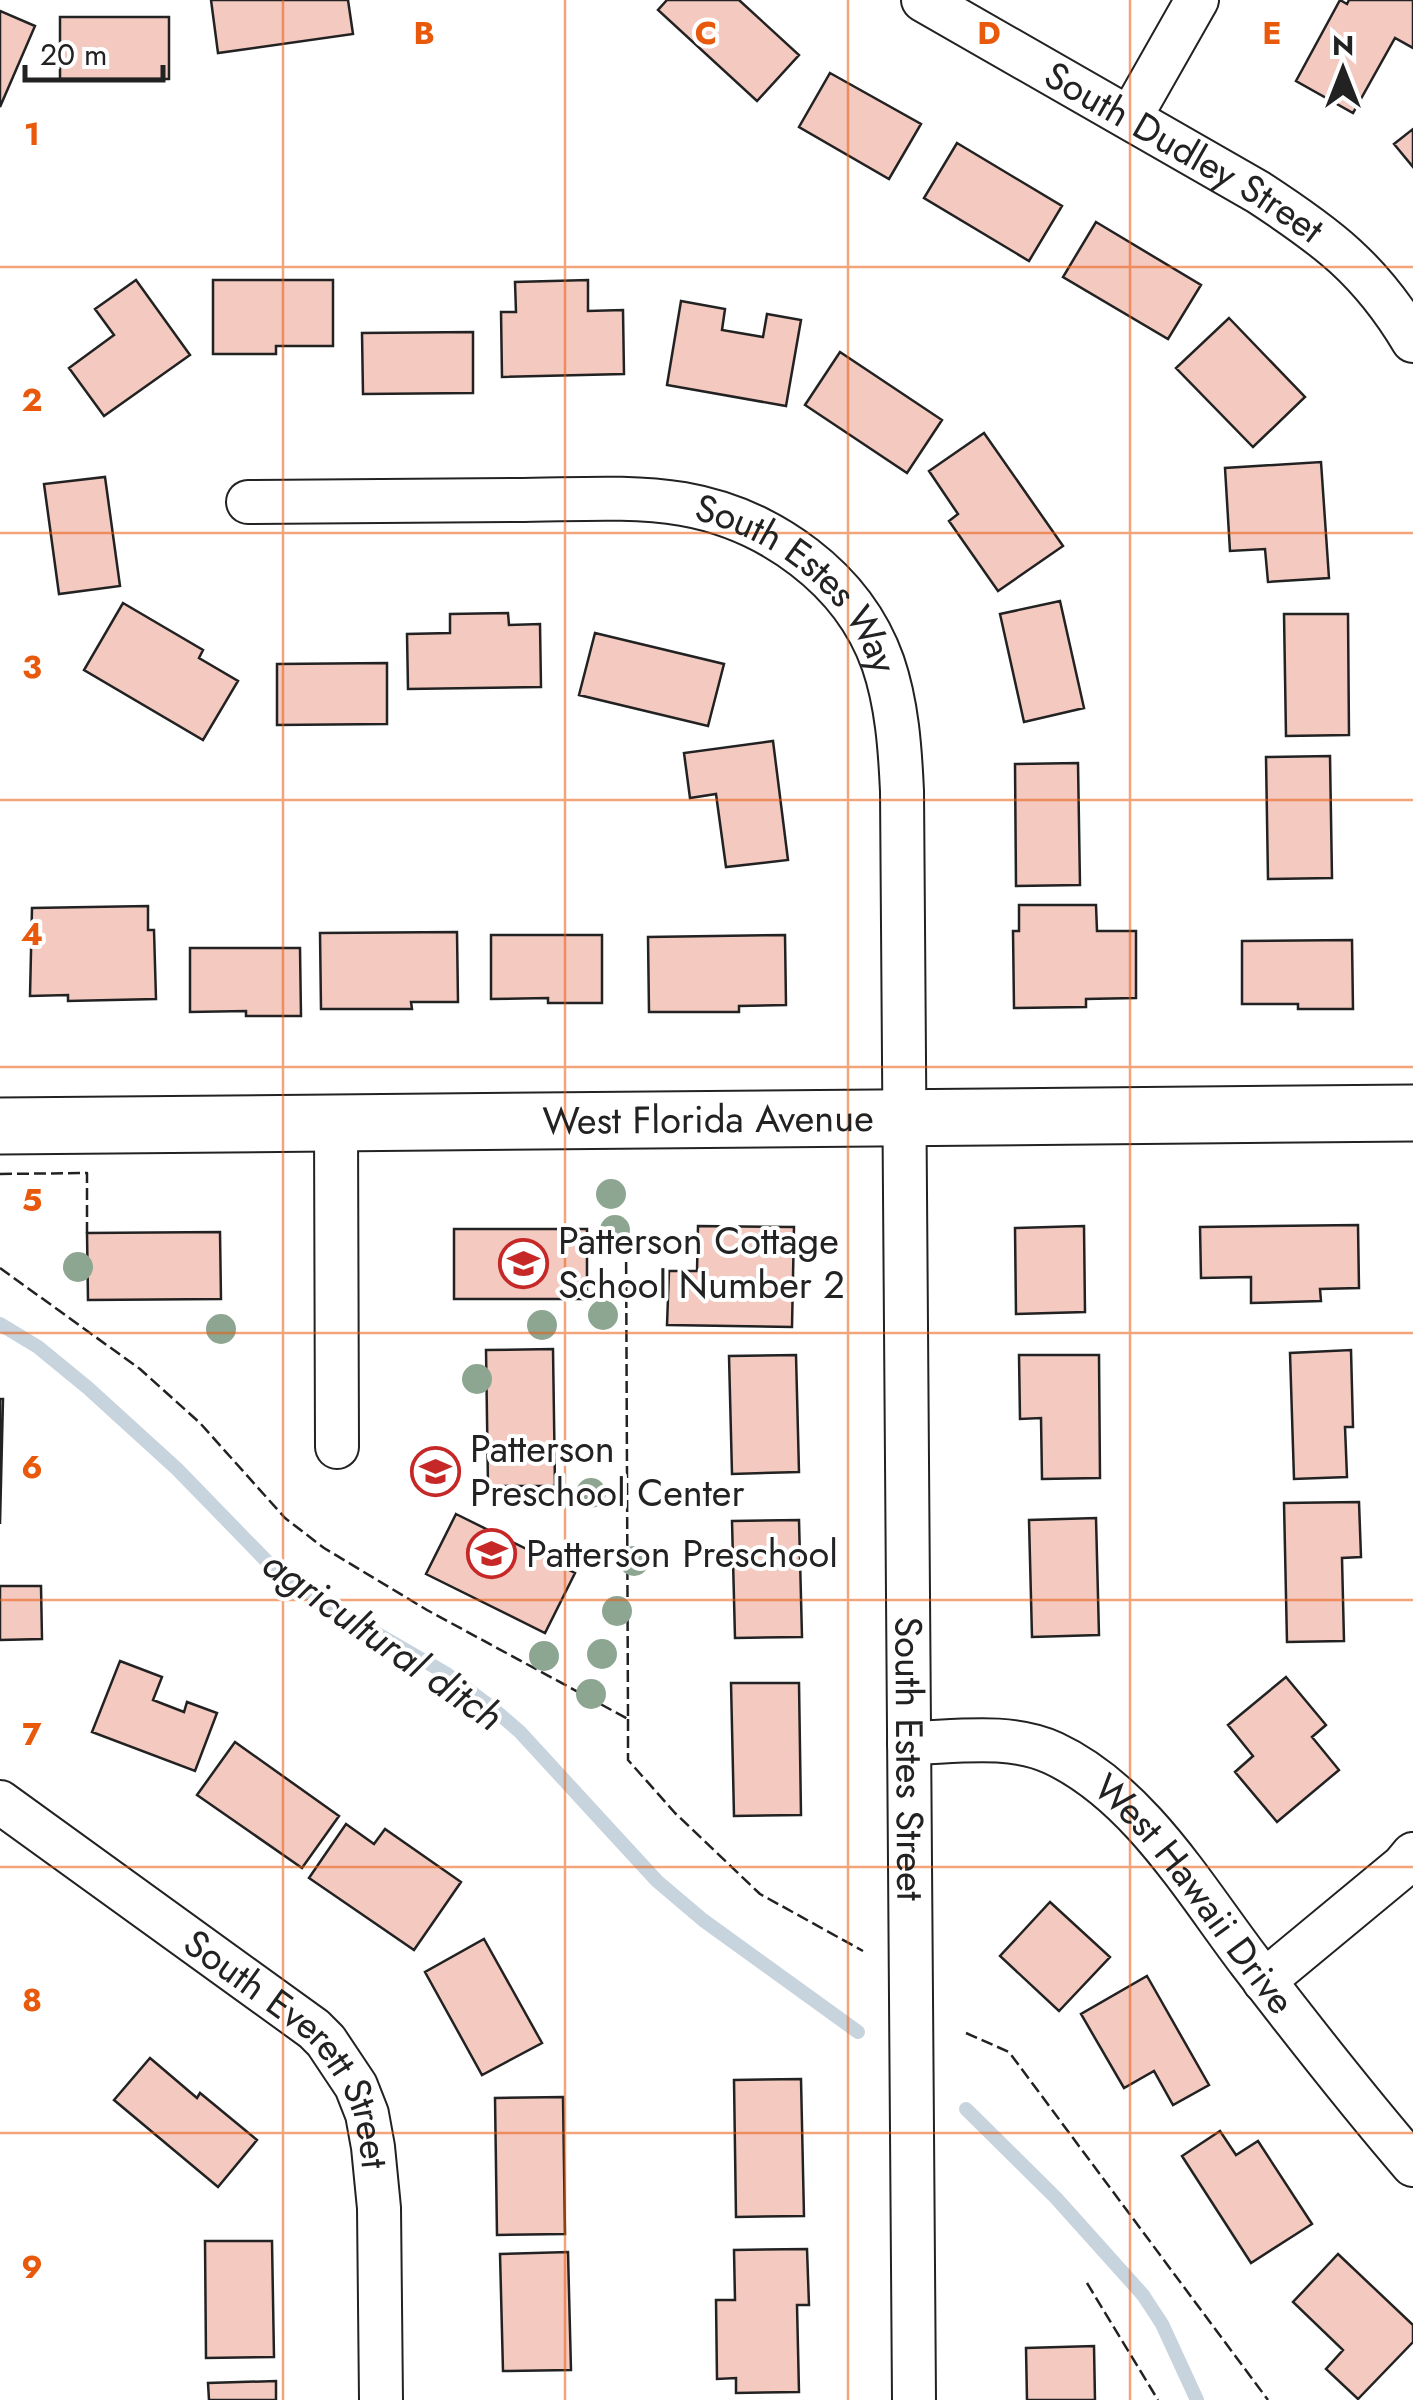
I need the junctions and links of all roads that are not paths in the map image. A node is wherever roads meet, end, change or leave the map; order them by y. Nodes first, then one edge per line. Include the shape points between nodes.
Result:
1 (923, 0) edge
2 (1197, 0) edge
3 (1130, 118) junction
4 (1413, 341) edge
5 (248, 502) dead end
6 (1413, 1114) edge
7 (906, 1119) junction
8 (336, 1123) junction
9 (0, 1126) edge
10 (338, 1447) dead end
11 (910, 1743) junction
12 (0, 1802) edge
13 (1413, 1854) edge
14 (1264, 1981) junction
15 (1413, 2165) edge
16 (381, 2400) edge
17 (914, 2400) edge

1 - 3 street, South Dudley Street
2 - 3 street
3 - 4 street, South Dudley Street via 1326,238 1365,272
5 - 7 street, South Estes Way via 679,504 764,530 826,575 878,652 898,730
6 - 7 street, West Florida Avenue
7 - 8 street, West Florida Avenue
7 - 11 street, South Estes Street
8 - 9 street, West Florida Avenue
8 - 10 street
11 - 14 street, West Hawaii Drive via 1029,1745 1086,1772 1162,1846
11 - 17 street, South Estes Street
12 - 16 street, South Everett Street via 314,2029 346,2068 367,2114 376,2171
13 - 14 street
14 - 15 street, West Hawaii Drive

